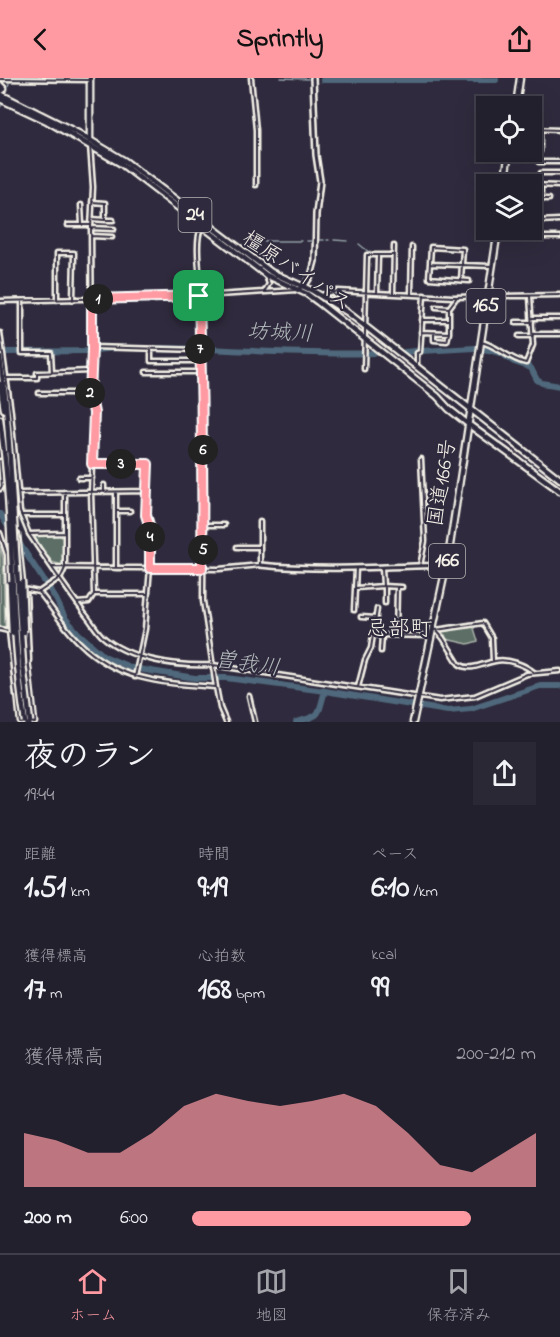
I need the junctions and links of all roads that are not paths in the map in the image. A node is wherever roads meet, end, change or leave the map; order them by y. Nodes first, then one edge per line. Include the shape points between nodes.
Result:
1 (251, 78) edge
2 (313, 78) edge
3 (520, 78) edge
4 (90, 79) edge
5 (0, 80) edge
6 (0, 85) edge
7 (0, 93) edge
8 (517, 96) edge
9 (0, 99) edge
10 (542, 129) edge
11 (560, 130) edge
12 (90, 142) junction
13 (542, 162) edge
14 (560, 162) edge
15 (541, 173) dead end
16 (560, 174) edge
17 (256, 185) dead end
18 (542, 185) edge
19 (560, 186) edge
20 (542, 199) edge
21 (549, 199) dead end
22 (92, 202) junction
23 (81, 205) dead end
24 (92, 219) junction
25 (105, 220) junction
26 (113, 220) dead end
27 (560, 220) edge
28 (542, 221) edge
29 (68, 225) dead end
30 (82, 225) junction
31 (91, 226) junction
32 (202, 226) junction
33 (114, 229) dead end
34 (91, 236) junction
35 (112, 237) dead end
36 (542, 237) edge
37 (560, 237) edge
38 (496, 240) edge
39 (394, 246) dead end
40 (412, 247) dead end
41 (394, 255) junction
42 (378, 256) junction
43 (430, 264) junction
44 (462, 266) junction
45 (492, 267) junction
46 (266, 275) junction
47 (460, 280) junction
48 (469, 281) dead end
49 (303, 286) junction
50 (297, 290) junction
51 (261, 293) junction
52 (367, 293) junction
53 (377, 293) junction
54 (393, 294) junction
55 (411, 294) junction
56 (424, 295) junction
57 (560, 295) edge
58 (200, 296) junction
59 (320, 296) junction
60 (488, 296) junction
61 (530, 296) junction
62 (457, 297) junction
63 (92, 299) junction
64 (57, 300) junction
65 (73, 300) junction
66 (0, 301) edge
67 (22, 301) junction
68 (436, 307) dead end
69 (449, 308) junction
70 (560, 318) edge
71 (422, 320) junction
72 (449, 320) junction
73 (532, 320) junction
74 (516, 322) dead end
75 (364, 326) junction
76 (421, 332) junction
77 (0, 333) edge
78 (434, 333) junction
79 (449, 333) junction
80 (560, 334) edge
81 (533, 335) junction
82 (519, 336) dead end
83 (366, 340) junction
84 (480, 342) junction
85 (92, 348) junction
86 (200, 348) junction
87 (151, 349) junction
88 (0, 358) edge
89 (200, 361) junction
90 (417, 367) junction
91 (364, 369) dead end
92 (91, 371) junction
93 (52, 372) junction
94 (146, 372) dead end
95 (200, 372) junction
96 (426, 374) junction
97 (6, 378) junction
98 (474, 382) junction
99 (420, 383) junction
100 (0, 384) edge
101 (39, 393) dead end
102 (90, 393) junction
103 (459, 400) junction
104 (470, 409) junction
105 (0, 419) edge
106 (468, 424) junction
107 (0, 432) edge
108 (421, 459) dead end
109 (5, 460) edge
110 (92, 464) junction
111 (17, 465) junction
112 (0, 466) edge
113 (79, 478) dead end
114 (92, 478) junction
115 (560, 479) edge
116 (104, 485) dead end
117 (0, 489) edge
118 (147, 490) junction
119 (560, 491) edge
120 (65, 492) junction
121 (91, 492) junction
122 (104, 492) junction
123 (116, 492) junction
124 (19, 493) junction
125 (116, 511) junction
126 (130, 511) dead end
127 (10, 515) junction
128 (21, 515) junction
129 (65, 515) junction
130 (260, 522) dead end
131 (15, 523) junction
132 (203, 525) junction
133 (224, 525) dead end
134 (0, 533) edge
135 (65, 533) junction
136 (29, 534) junction
137 (237, 547) dead end
138 (260, 547) junction
139 (260, 565) junction
140 (446, 565) junction
141 (420, 566) junction
142 (52, 567) junction
143 (65, 568) junction
144 (93, 568) junction
145 (116, 568) junction
146 (150, 568) junction
147 (202, 568) junction
148 (356, 568) junction
149 (382, 568) junction
150 (59, 579) junction
151 (7, 584) junction
152 (384, 587) junction
153 (402, 587) dead end
154 (356, 588) junction
155 (397, 588) junction
156 (26, 591) junction
157 (40, 592) junction
158 (94, 594) junction
159 (147, 594) junction
160 (77, 603) junction
161 (385, 603) dead end
162 (377, 609) dead end
163 (354, 610) dead end
164 (361, 617) dead end
165 (376, 618) junction
166 (0, 629) edge
167 (434, 630) junction
168 (11, 632) junction
169 (374, 635) junction
170 (396, 635) junction
171 (382, 636) junction
172 (431, 636) junction
173 (381, 651) dead end
174 (139, 658) junction
175 (493, 661) junction
176 (213, 665) junction
177 (559, 672) edge
178 (535, 673) junction
179 (135, 677) junction
180 (216, 687) junction
181 (358, 687) junction
182 (249, 696) dead end
183 (419, 696) junction
184 (30, 698) junction
185 (414, 720) edge
186 (21, 722) edge
187 (30, 722) edge
188 (226, 722) edge
189 (255, 722) edge

1 - 17 street
2 - 49 street via 320,188 315,266
3 - 8 main road
4 - 5 street
4 - 12 main road
6 - 7 main road via 4,89
7 - 12 main road, 橿原バイパス / 24
9 - 12 main road, 橿原バイパス / 24
10 - 11 street
12 - 22 street
12 - 32 main road, 橿原バイパス / 24
12 - 49 main road, 橿原バイパス / 24 via 141,172 271,272
13 - 14 street
15 - 16 street
18 - 19 street
20 - 21 street
22 - 24 street
22 - 25 street via 105,203
23 - 30 street
24 - 25 street
24 - 31 street
25 - 26 street
27 - 28 street
29 - 30 street
30 - 31 street
31 - 33 street
31 - 34 street
32 - 46 main road, 橿原バイパス / 24
32 - 58 street
34 - 35 street
34 - 63 street
36 - 37 street
38 - 45 main road, 165
39 - 41 street
40 - 55 street
41 - 42 street
41 - 54 street
42 - 52 street via 368,255
42 - 53 street
43 - 44 street
43 - 44 street via 431,247 463,249
43 - 47 street via 429,278
44 - 45 street
44 - 47 street
45 - 60 main road, 165
46 - 50 main road, 橿原バイパス / 24
46 - 51 street via 268,287
47 - 48 street
49 - 50 street
49 - 59 main road, 橿原バイパス / 24
50 - 51 street
50 - 83 main road, 橿原バイパス / 24
51 - 58 street
52 - 53 street
52 - 59 street via 332,292
52 - 75 street
53 - 54 street
54 - 55 street
55 - 56 street
56 - 62 street
56 - 71 street
57 - 61 street
58 - 63 street
58 - 86 street
59 - 75 main road, 橿原バイパス / 24
60 - 61 street
60 - 62 street
60 - 84 main road, 165
61 - 73 street
62 - 69 street
63 - 65 street
63 - 85 street
64 - 65 street
64 - 65 street via 57,252 74,253
64 - 67 street
66 - 67 street
67 - 93 street via 22,352 51,353
68 - 69 street
69 - 72 street
70 - 73 street
71 - 72 street
71 - 76 street
72 - 79 street
73 - 74 street
73 - 81 street
75 - 83 street
75 - 90 main road, 橿原バイパス / 24
76 - 78 street
76 - 90 street
77 - 97 street
78 - 79 street
78 - 79 street via 434,340 447,341
80 - 81 street
81 - 82 street
81 - 84 street via 526,363
83 - 91 street
83 - 99 main road, 橿原バイパス / 24
84 - 98 main road, 165
85 - 87 street
85 - 92 street
86 - 87 street
86 - 89 street
87 - 89 street via 152,361
88 - 109 main road
89 - 95 street
90 - 96 main road, 橿原バイパス / 24
92 - 93 street
92 - 102 street
93 - 97 street via 37,373 37,378
94 - 95 street
95 - 132 street
96 - 99 main road
96 - 103 main road, 橿原バイパス / 24
97 - 111 street
98 - 103 main road via 468,398
98 - 104 main road, 165
99 - 106 main road, 橿原バイパス / 24
100 - 109 main road
101 - 102 street
102 - 110 street via 94,413
103 - 104 main road, 橿原バイパス / 24
104 - 106 main road, 165
104 - 115 main road, 橿原バイパス / 24
105 - 109 main road
106 - 119 main road, 橿原バイパス / 24
106 - 140 main road, 国道166号 / 166
107 - 109 main road
108 - 141 street via 424,541
109 - 112 street
109 - 127 main road, bridge
109 - 131 main road, bridge
110 - 114 street
110 - 118 street via 148,464
111 - 112 street
111 - 124 street
112 - 117 street
113 - 114 street
114 - 121 street
116 - 122 street
118 - 123 street
118 - 146 street
120 - 121 street
120 - 124 street
120 - 129 street
121 - 122 street
121 - 144 street
122 - 123 street
123 - 125 street
124 - 128 street
125 - 126 street
125 - 145 street
127 - 168 main road, bridge
127 - 187 main road, bridge via 18,665
128 - 129 street
128 - 136 street
129 - 135 street
130 - 138 street
131 - 184 main road, bridge
131 - 187 main road, bridge via 22,656
132 - 133 street
132 - 147 street
134 - 151 street via 7,555
135 - 136 street
135 - 143 street
136 - 142 street
137 - 138 street
138 - 139 street
139 - 147 street
139 - 148 street
140 - 141 street
140 - 167 main road, 国道166号 / 166
141 - 149 street
142 - 143 street
142 - 150 street
143 - 144 street
143 - 150 street
144 - 145 street
144 - 158 street
145 - 146 street
146 - 147 street
146 - 159 street
147 - 176 street
148 - 149 street
148 - 154 street
149 - 152 street
150 - 157 street
150 - 160 street
151 - 156 street
151 - 168 street
152 - 154 street
152 - 155 street
152 - 161 street
153 - 155 street
154 - 163 street
155 - 170 street
156 - 157 street
156 - 184 street
157 - 179 street via 92,655
158 - 159 street
158 - 160 street via 89,602
159 - 174 street
160 - 174 street via 102,636
162 - 165 street
164 - 165 street
165 - 169 street
166 - 168 street
167 - 172 main road, 国道166号 / 166
167 - 175 street via 461,666 477,667
167 - 175 street via 483,623 492,638
168 - 186 main road
169 - 171 street
169 - 181 street
170 - 171 street
170 - 172 street
171 - 173 street
172 - 183 main road, 国道166号 / 166
174 - 176 street
174 - 179 street
175 - 178 street via 520,664
176 - 180 street
176 - 181 street
177 - 178 street
178 - 183 street via 469,697 440,700
179 - 180 street
180 - 188 street
181 - 183 street
182 - 189 street
183 - 185 main road, 国道166号 / 166
184 - 187 main road

